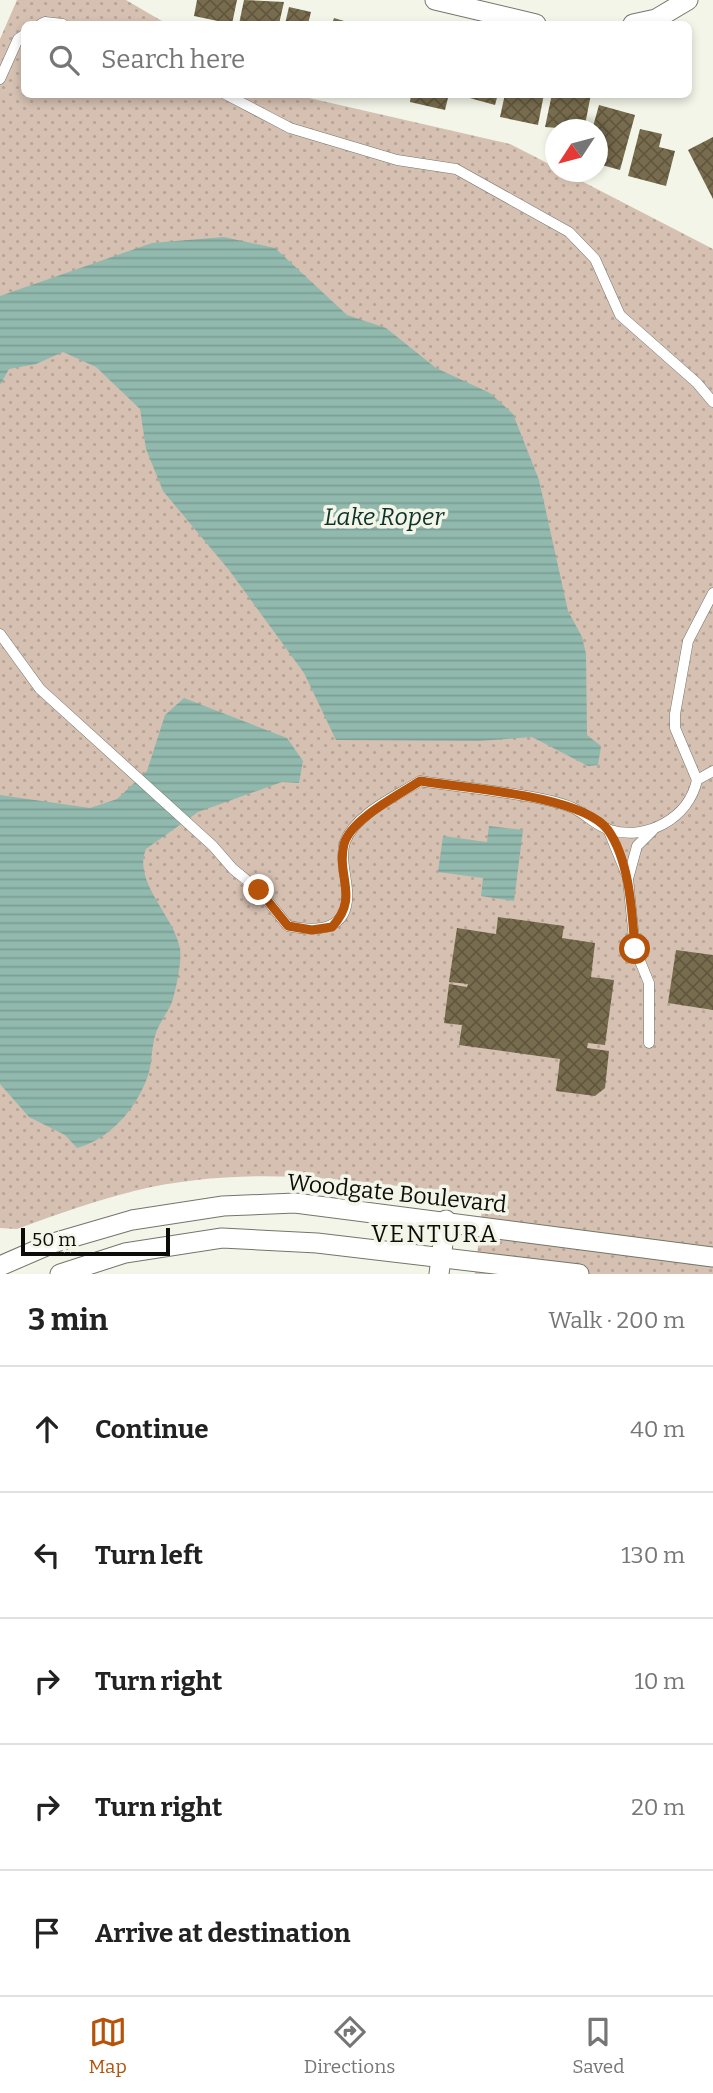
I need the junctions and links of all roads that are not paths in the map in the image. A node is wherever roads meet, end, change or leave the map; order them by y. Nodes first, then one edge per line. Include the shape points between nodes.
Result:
1 (435, 0) edge
2 (688, 0) edge
3 (523, 21) edge
4 (658, 21) edge
5 (21, 37) edge
6 (0, 79) edge
7 (233, 98) edge
8 (713, 402) edge
9 (713, 593) edge
10 (0, 634) edge
11 (713, 771) edge
12 (696, 780) junction
13 (608, 829) junction
14 (653, 830) junction
15 (628, 879) junction
16 (649, 1043) dead end
17 (446, 1220) junction
18 (713, 1257) edge
19 (440, 1265) edge
20 (2, 1267) edge
21 (60, 1274) edge
22 (579, 1274) edge

1 - 3 street
2 - 4 street
5 - 6 lane
7 - 8 lane via 290,128 397,160 456,169 569,232 595,259 620,314
9 - 12 lane via 688,640 675,714 675,727
10 - 13 lane via 40,689 259,890 288,926 332,927 346,905 344,843 352,829 420,781 543,799 572,807
11 - 12 lane
12 - 14 lane via 687,805
13 - 14 lane
13 - 15 lane
14 - 15 lane via 637,846
15 - 16 lane via 635,949 649,983
17 - 18 street, Woodgate Boulevard
17 - 19 street
17 - 20 street, Woodgate Boulevard via 295,1203 223,1206 131,1220 53,1243
19 - 21 street via 317,1243 222,1238 125,1253
19 - 22 street

